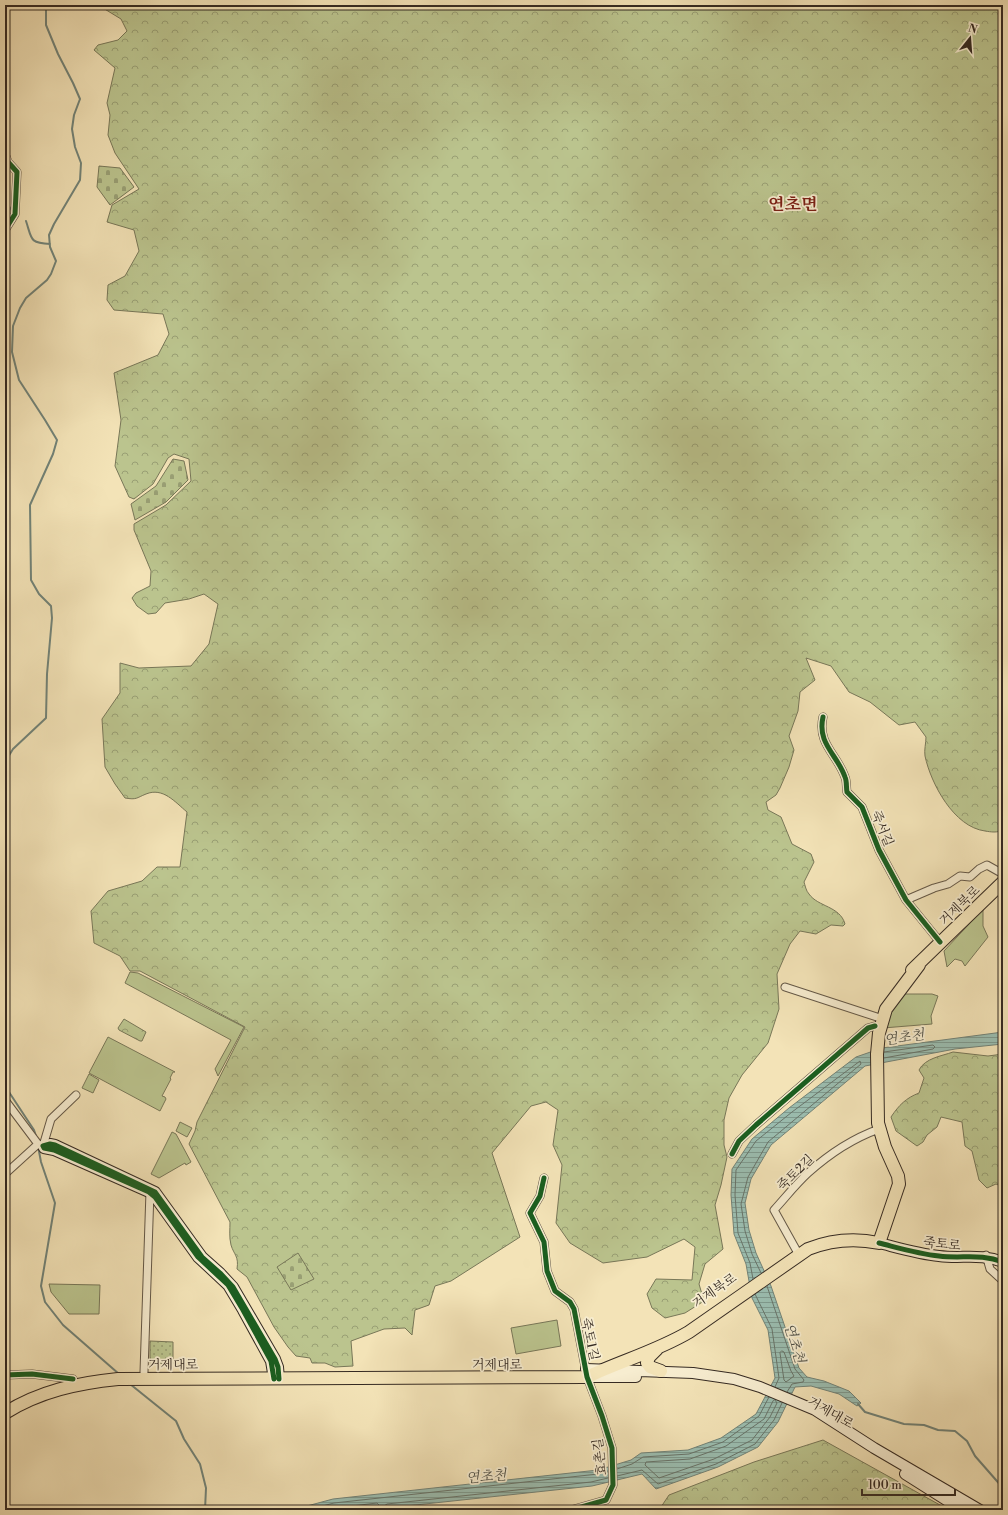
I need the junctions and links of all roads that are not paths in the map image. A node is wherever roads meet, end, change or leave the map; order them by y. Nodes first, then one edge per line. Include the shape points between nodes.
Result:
1 (5, 154) edge
2 (5, 230) edge
3 (823, 717) dead end
4 (1003, 874) edge
5 (1003, 882) edge
6 (906, 900) junction
7 (940, 942) junction
8 (785, 985) dead end
9 (879, 1023) junction
10 (76, 1095) dead end
11 (5, 1100) edge
12 (877, 1129) junction
13 (38, 1143) junction
14 (732, 1154) dead end
15 (5, 1174) edge
16 (544, 1178) dead end
17 (150, 1191) junction
18 (877, 1240) junction
19 (798, 1252) junction
20 (986, 1255) junction
21 (1003, 1257) edge
22 (1003, 1262) edge
23 (1003, 1281) edge
24 (741, 1293) junction
25 (659, 1348) junction
26 (603, 1369) junction
27 (564, 1370) joint
28 (661, 1371) junction
29 (144, 1372) junction
30 (587, 1373) junction
31 (5, 1375) edge
32 (121, 1376) junction
33 (276, 1376) junction
34 (73, 1379) junction
35 (757, 1389) junction
36 (796, 1405) junction
37 (5, 1407) edge
38 (5, 1413) edge
39 (571, 1510) edge
40 (962, 1510) edge
41 (980, 1510) edge

1 - 2 street via 17,172 14,214
3 - 6 street, 죽서길 via 821,727 824,740 846,778 847,792 862,807 879,850
4 - 6 street via 987,865 970,877 960,876 948,884
5 - 7 main road, 거제북로
6 - 7 street, 죽서길
7 - 9 main road, 거제북로 via 904,978 885,1002
8 - 9 street
9 - 12 main road via 875,1072
9 - 14 street via 868,1028 756,1125 739,1141
10 - 13 street via 51,1119
11 - 13 street
12 - 18 main road via 898,1176 899,1184
12 - 19 street, 죽토2길 via 864,1134 808,1173 774,1210
13 - 15 street
13 - 17 main road via 44,1148
16 - 30 street, 죽토1길 via 540,1196 530,1213 544,1242 547,1272 556,1291 570,1302 574,1310
17 - 29 street
17 - 33 main road via 158,1195 202,1257 233,1287 275,1359
18 - 19 main road, 거제북로 via 852,1234 820,1237 808,1241
18 - 20 main road, 죽토로 via 940,1250 977,1251
19 - 24 main road, 거제북로
20 - 21 main road, 죽토로
20 - 22 main road, 죽토로
20 - 23 street via 990,1269
24 - 25 main road, 거제북로 via 689,1332
24 - 30 main road, 거제북로 via 664,1339
25 - 26 main road, 거제북로
25 - 28 main road via 647,1360 650,1367
26 - 28 main road, 거제대로
26 - 30 main road, 거제북로
27 - 30 main road, 거제북로
27 - 33 main road, 거제대로
28 - 35 main road, 거제대로 via 734,1379
29 - 32 main road, 거제대로
29 - 33 main road, 거제대로
30 - 33 main road, 거제대로
30 - 35 main road, 거제대로 via 692,1378
30 - 39 street, 효촌길 via 612,1448 613,1485 606,1500
31 - 34 street via 32,1374
32 - 33 main road, 거제대로
32 - 34 main road, 거제대로
32 - 38 main road, 거제대로 via 39,1395
34 - 37 main road, 거제대로 via 36,1391
35 - 36 main road, 거제대로
36 - 40 main road, 거제대로
36 - 41 main road, 거제대로 via 815,1410

